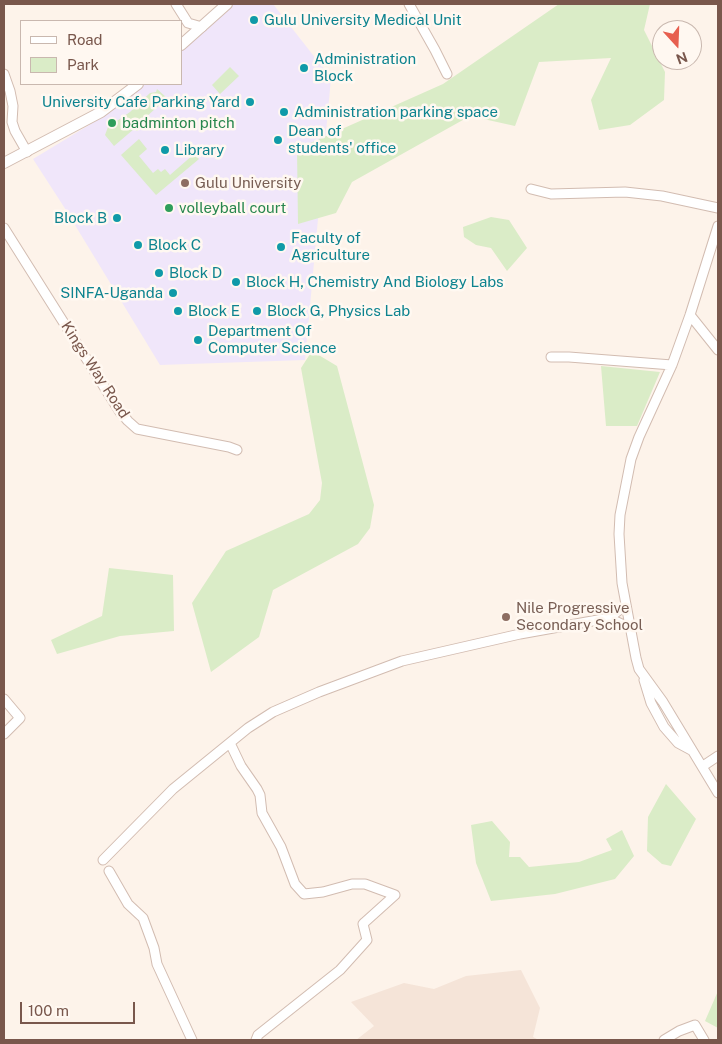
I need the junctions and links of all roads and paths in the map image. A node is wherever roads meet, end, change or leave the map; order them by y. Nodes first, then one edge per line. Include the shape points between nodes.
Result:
1 (176, 4) edge
2 (227, 4) edge
3 (408, 4) edge
4 (202, 27) junction
5 (182, 44) edge
6 (4, 74) edge
7 (447, 74) dead end
8 (137, 85) edge
9 (27, 152) junction
10 (4, 163) edge
11 (531, 189) dead end
12 (718, 208) edge
13 (718, 226) edge
14 (4, 228) edge
15 (690, 315) junction
16 (718, 350) edge
17 (551, 357) dead end
18 (672, 364) junction
19 (237, 450) dead end
20 (626, 605) junction
21 (609, 618) junction
22 (630, 628) junction
23 (4, 700) edge
24 (4, 734) edge
25 (230, 743) junction
26 (718, 756) edge
27 (703, 766) junction
28 (718, 793) edge
29 (103, 860) dead end
30 (109, 871) dead end
31 (192, 1040) edge
32 (256, 1040) edge
33 (664, 1040) edge
34 (704, 1040) edge

1 - 4 street via 188,23
2 - 4 street
3 - 7 street
4 - 5 street
6 - 9 street via 12,98 12,122
8 - 9 street via 101,112
9 - 10 street
11 - 12 street via 551,194 625,192
13 - 15 street
14 - 19 street, Kings Way Road via 128,422 137,429
15 - 16 street
15 - 18 street
17 - 18 street
18 - 20 street via 639,437 626,483 619,534
20 - 21 street
20 - 22 street
21 - 22 street
21 - 25 street via 402,661 274,712
22 - 27 street via 636,658 656,714 670,736 691,750
23 - 24 street via 20,718
25 - 29 street via 173,789
25 - 32 street via 260,795 262,813 281,847 295,884 304,894 365,884 395,895 363,924 367,940 340,970 258,1035
26 - 27 street
27 - 28 street
30 - 31 street via 128,904 143,918 157,964
33 - 34 street via 695,1025

